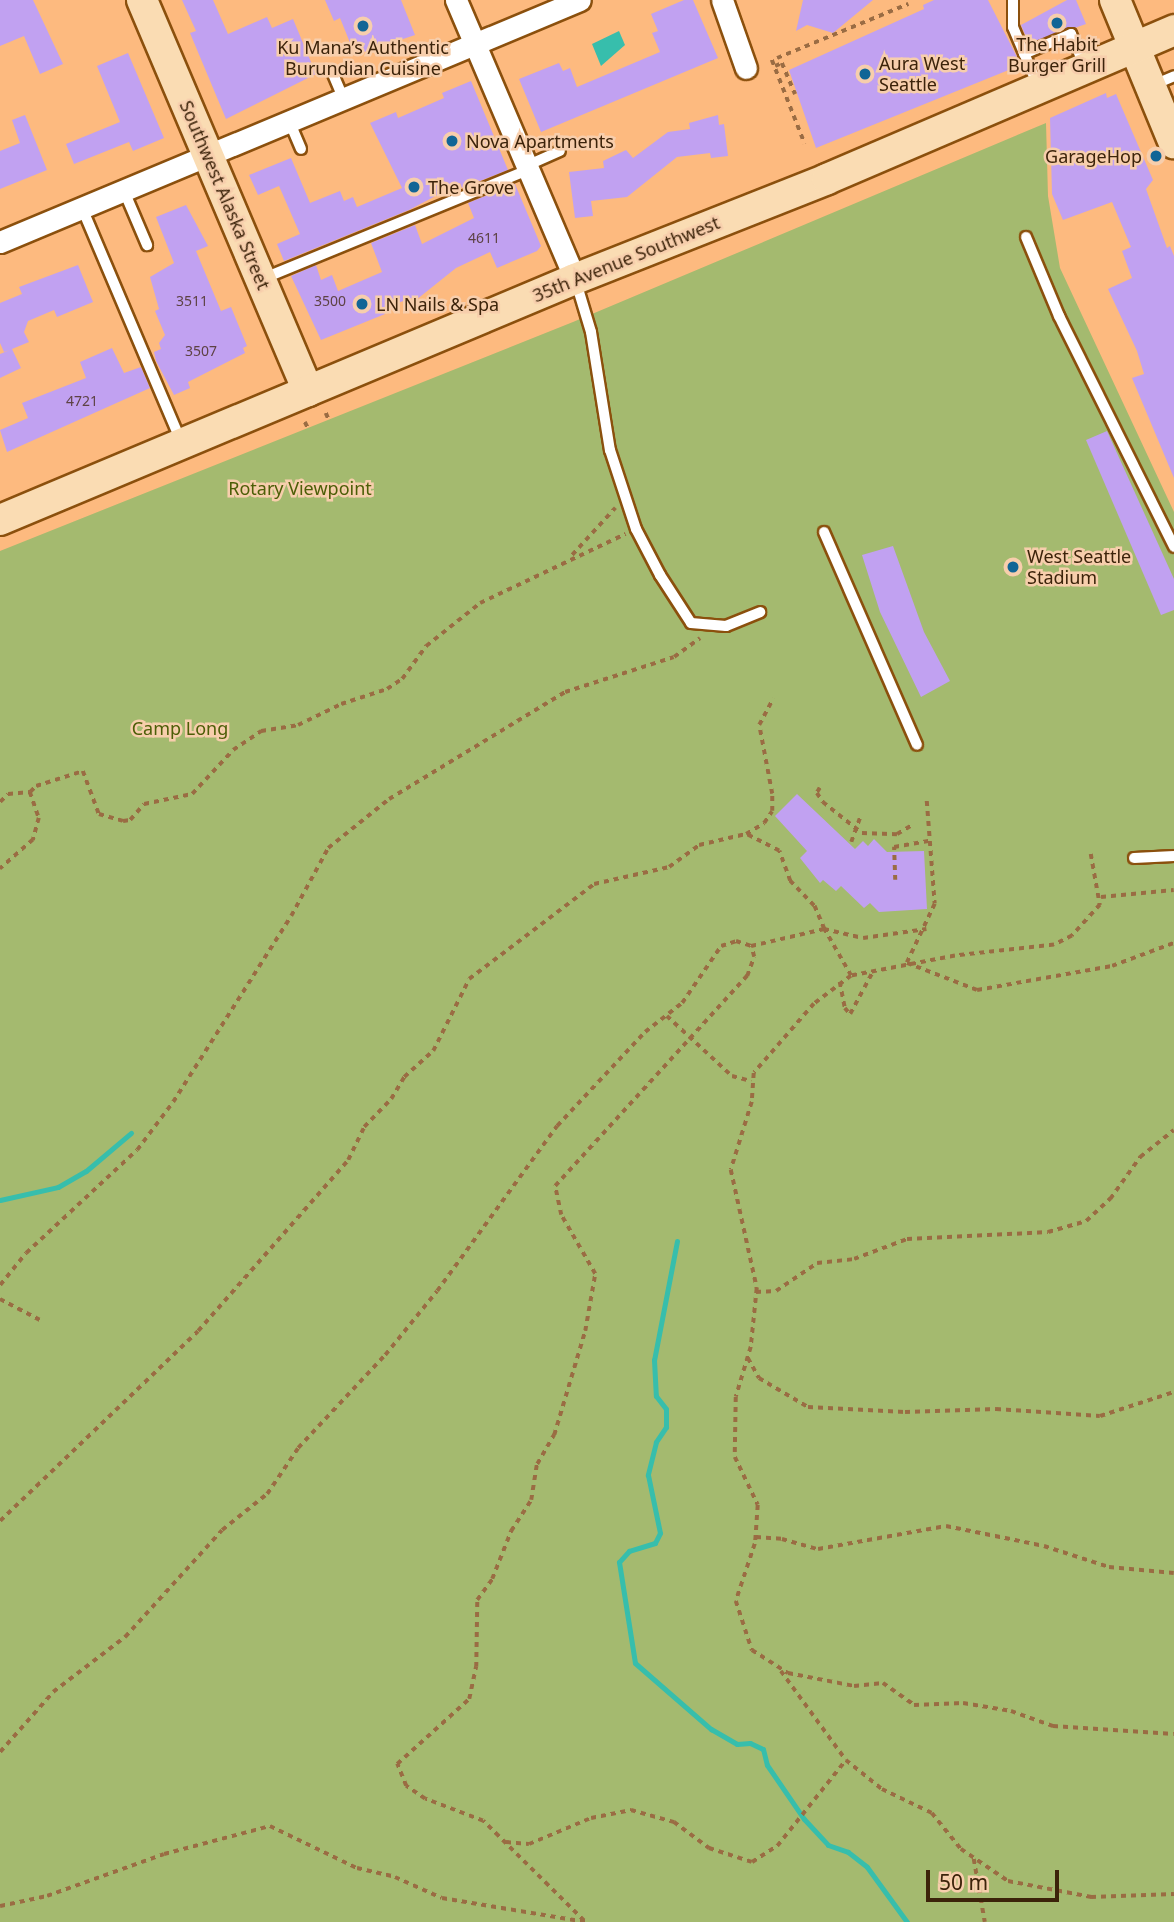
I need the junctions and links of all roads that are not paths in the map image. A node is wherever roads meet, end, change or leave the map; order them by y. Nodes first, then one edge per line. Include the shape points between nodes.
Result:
1 (142, 0) edge
2 (456, 0) edge
3 (580, 0) edge
4 (722, 0) edge
5 (1013, 0) edge
6 (1115, 0) edge
7 (1174, 30) edge
8 (475, 45) junction
9 (1134, 48) junction
10 (1024, 54) junction
11 (746, 68) dead end
12 (1086, 69) junction
13 (333, 74) dead end
14 (1162, 81) edge
15 (1039, 88) junction
16 (344, 100) junction
17 (290, 123) junction
18 (1174, 143) edge
19 (301, 149) dead end
20 (560, 151) dead end
21 (209, 158) junction
22 (527, 168) junction
23 (124, 191) junction
24 (82, 208) junction
25 (1026, 237) dead end
26 (0, 242) edge
27 (147, 245) dead end
28 (575, 279) junction
29 (261, 280) junction
30 (317, 402) junction
31 (182, 443) junction
32 (0, 520) edge
33 (824, 532) dead end
34 (1174, 547) edge
35 (760, 612) dead end
36 (917, 745) dead end
37 (1174, 856) edge
38 (1134, 858) dead end

1 - 21 main road, Southwest Alaska Street
2 - 8 street
3 - 8 street
4 - 11 street
5 - 10 lane via 1009,12
6 - 9 main road
7 - 9 main road, 35th Avenue Southwest
8 - 16 street
8 - 22 street
9 - 12 main road, 35th Avenue Southwest
9 - 14 main road
10 - 12 lane via 1071,34
10 - 15 lane
12 - 15 main road, 35th Avenue Southwest
13 - 16 lane
14 - 18 main road
15 - 28 main road, 35th Avenue Southwest
16 - 17 street
17 - 19 lane
17 - 21 street
20 - 22 lane
21 - 23 street
21 - 29 main road, Southwest Alaska Street via 246,228
22 - 28 street
22 - 29 lane
23 - 24 street
23 - 27 lane
24 - 26 street
24 - 31 lane
25 - 34 lane via 1059,316
28 - 30 main road, 35th Avenue Southwest
28 - 35 lane via 591,332 610,450 636,529 691,623 726,626
29 - 30 main road, Southwest Alaska Street
30 - 31 main road, 35th Avenue Southwest
31 - 32 main road, 35th Avenue Southwest
33 - 36 lane
37 - 38 lane

